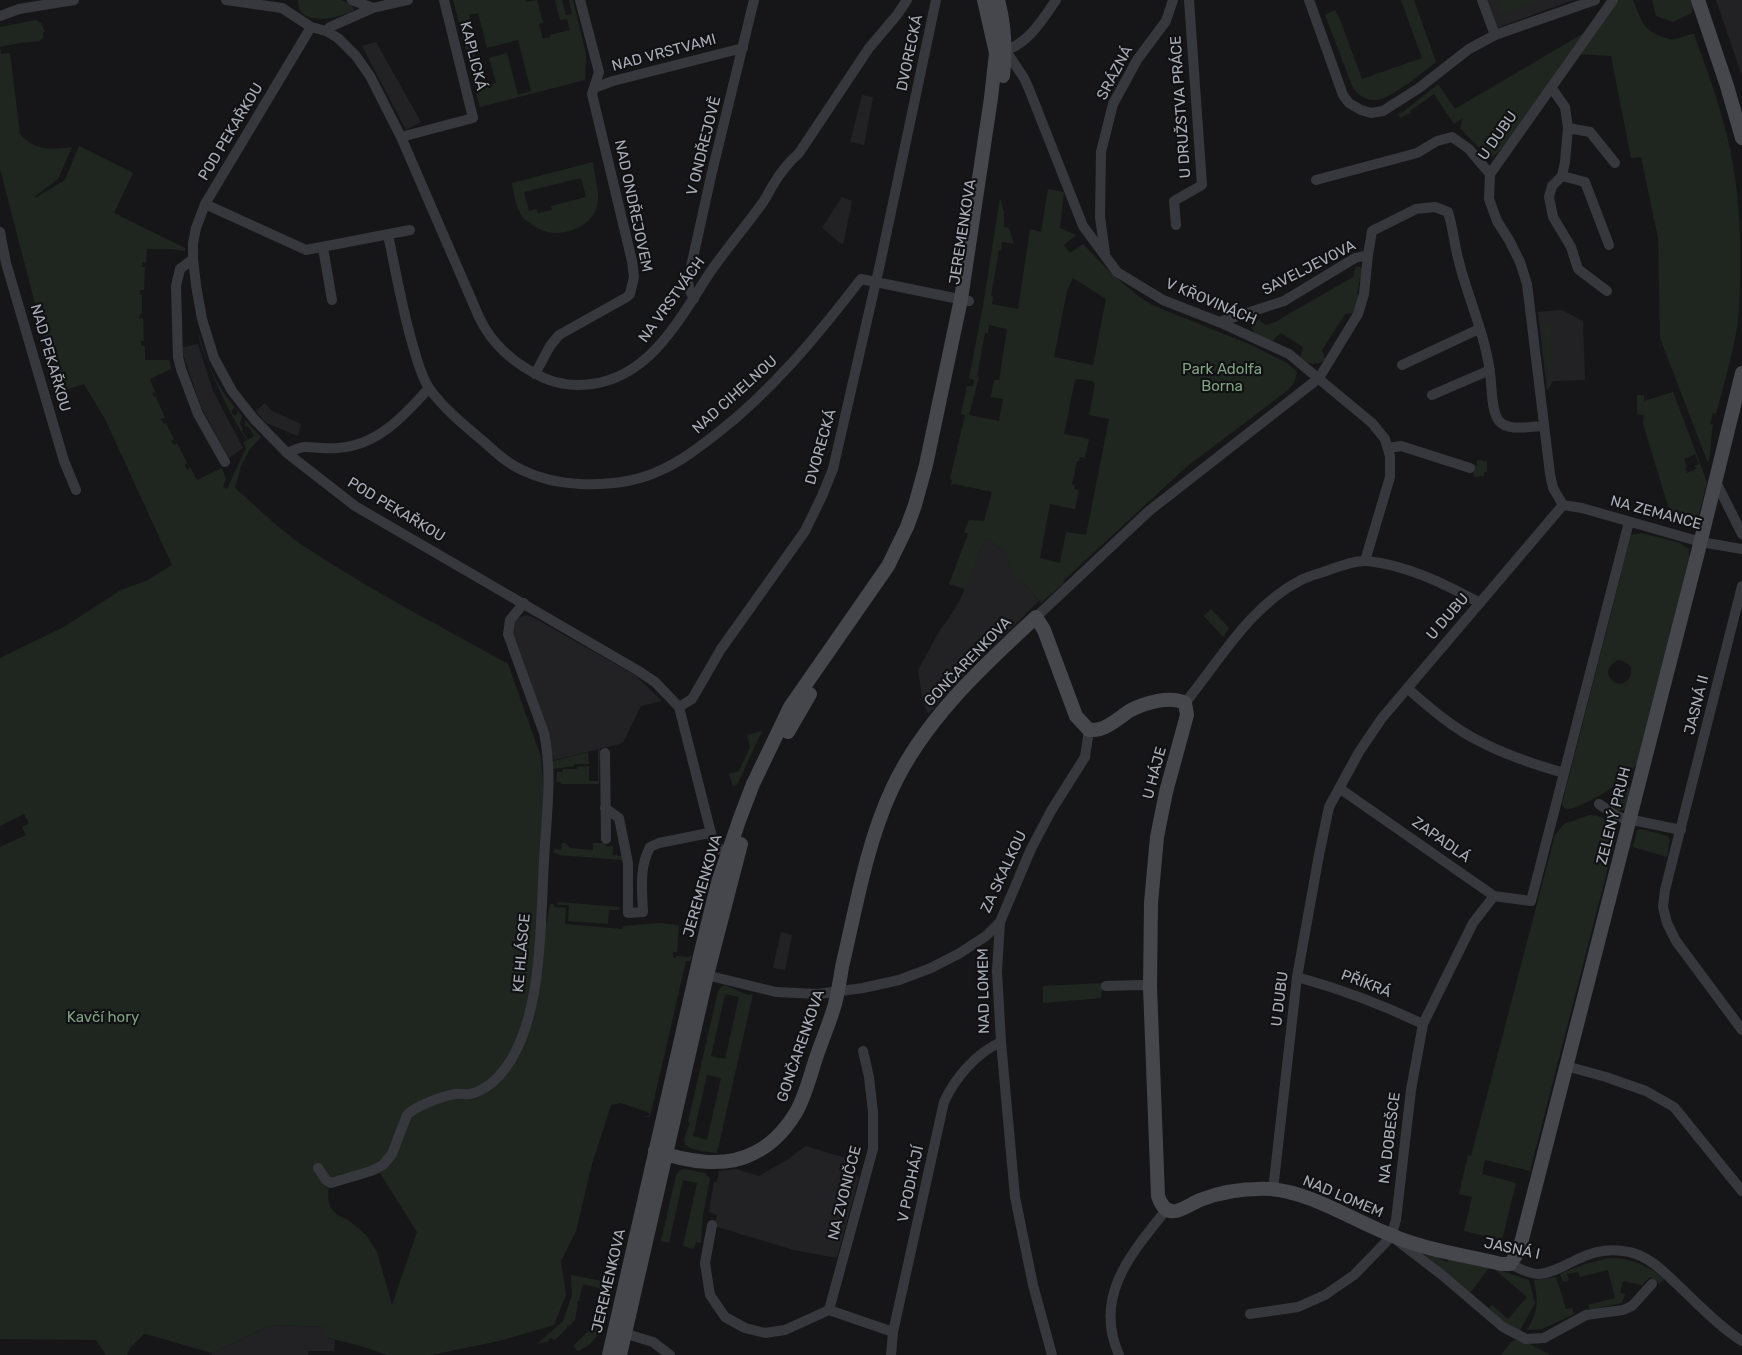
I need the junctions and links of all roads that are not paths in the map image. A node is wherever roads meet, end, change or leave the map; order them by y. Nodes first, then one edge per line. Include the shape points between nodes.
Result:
1 (74, 0) edge
2 (226, 0) edge
3 (352, 0) edge
4 (408, 0) edge
5 (444, 0) edge
6 (580, 0) edge
7 (754, 0) edge
8 (907, 0) edge
9 (936, 0) edge
10 (984, 0) edge
11 (998, 0) edge
12 (1056, 0) edge
13 (1173, 0) edge
14 (1189, 0) edge
15 (1309, 0) edge
16 (1482, 0) edge
17 (1595, 0) edge
18 (1612, 0) edge
19 (1698, 0) edge
20 (284, 4) edge
21 (373, 8) junction
22 (5, 12) edge
23 (0, 16) edge
24 (311, 27) junction
25 (326, 31) junction
26 (1495, 35) junction
27 (743, 48) junction
28 (1001, 52) junction
29 (1551, 87) junction
30 (594, 88) junction
31 (1568, 128) junction
32 (401, 137) junction
33 (1742, 138) edge
34 (1615, 163) dead end
35 (1490, 174) junction
36 (1562, 176) junction
37 (1316, 180) dead end
38 (205, 204) junction
39 (1176, 225) dead end
40 (410, 230) dead end
41 (0, 232) edge
42 (388, 235) junction
43 (1609, 245) dead end
44 (323, 248) junction
45 (1368, 255) junction
46 (1106, 257) junction
47 (193, 259) junction
48 (876, 282) junction
49 (1607, 291) dead end
50 (694, 299) junction
51 (959, 299) junction
52 (332, 300) dead end
53 (1219, 322) junction
54 (1479, 329) junction
55 (1402, 365) dead end
56 (1490, 370) junction
57 (1742, 373) edge
58 (535, 374) junction
59 (1319, 378) junction
60 (429, 388) junction
61 (1432, 395) dead end
62 (1543, 426) junction
63 (1388, 448) junction
64 (287, 453) junction
65 (225, 462) dead end
66 (1470, 468) dead end
67 (1716, 482) junction
68 (76, 490) dead end
69 (1563, 505) junction
70 (1629, 522) junction
71 (1742, 534) edge
72 (1701, 542) junction
73 (1742, 549) edge
74 (1365, 561) junction
75 (1742, 586) edge
76 (524, 603) junction
77 (1480, 603) junction
78 (1036, 617) junction
79 (1407, 688) junction
80 (1184, 703) junction
81 (679, 706) junction
82 (1088, 730) junction
83 (605, 753) dead end
84 (1564, 773) junction
85 (1339, 788) junction
86 (1599, 804) dead end
87 (604, 808) junction
88 (1630, 819) junction
89 (1681, 830) junction
90 (710, 833) junction
91 (606, 839) dead end
92 (732, 855) junction
93 (1494, 896) junction
94 (1000, 922) junction
95 (701, 973) junction
96 (1297, 977) junction
97 (1106, 986) dead end
98 (1150, 987) junction
99 (837, 991) junction
100 (1423, 1024) junction
101 (1742, 1030) edge
102 (1000, 1042) junction
103 (863, 1051) dead end
104 (1566, 1066) junction
105 (660, 1153) junction
106 (318, 1168) dead end
107 (1273, 1190) junction
108 (1742, 1190) edge
109 (1166, 1210) junction
110 (712, 1225) dead end
111 (1391, 1236) junction
112 (1510, 1264) junction
113 (1652, 1284) dead end
114 (830, 1310) junction
115 (1250, 1314) dead end
116 (619, 1332) junction
117 (893, 1332) junction
118 (1742, 1341) edge
119 (609, 1355) edge
120 (620, 1355) edge
121 (670, 1355) edge
122 (891, 1355) edge
123 (1052, 1355) edge
124 (1119, 1355) edge

1 - 22 street
2 - 20 street
3 - 21 street
4 - 21 street
5 - 32 street, KAPLICKÁ via 473,118
6 - 30 street, NAD ONDŘEJOVEM via 599,72
7 - 27 street, V ONDŘEJOVĚ
8 - 50 street, NA VRSTVÁCH via 864,56 799,153 773,184 763,203 714,266
9 - 48 street, DVORECKÁ
10 - 28 street, JEREMENKOVA
11 - 28 street, JEREMENKOVA via 1004,26
12 - 28 street via 1022,42
13 - 46 street, SRÁZNÁ via 1166,21 1137,60 1113,104 1101,152 1100,216
14 - 39 street, U DRUŽSTVA PRÁCE via 1202,185 1174,200
15 - 26 street via 1343,95 1349,103 1371,113 1383,112 1469,49
16 - 26 street
17 - 26 street
18 - 29 street, U DUBU
19 - 33 street
20 - 24 street
21 - 25 street
22 - 23 street
24 - 25 street
24 - 38 street, POD PEKAŘKOU
25 - 32 street, NA VRSTVÁCH via 347,47 370,76
27 - 30 street, NAD VRSTVAMI
27 - 50 street, V ONDŘEJOVĚ via 688,280
28 - 46 street, V KŘOVINÁCH via 1024,78 1083,226
28 - 51 street, JEREMENKOVA
29 - 31 street via 1565,107
29 - 35 street, U DUBU
30 - 58 street, NAD ONDŘEJOVEM via 592,94 632,261 634,284 627,297 558,335
31 - 34 street via 1590,132
31 - 36 street
32 - 58 street, NA VRSTVÁCH via 483,326 500,348
35 - 37 street via 1469,149 1452,137 1437,141 1417,153
35 - 62 street, U DUBU via 1489,199 1497,221 1520,262 1527,284
36 - 43 street via 1585,182
36 - 49 street via 1552,186 1549,196 1553,217 1571,247 1578,269
38 - 44 street via 306,250
38 - 47 street, POD PEKAŘKOU via 196,228
40 - 42 street
41 - 68 street, NAD PEKAŘKOU via 64,461
42 - 44 street
42 - 60 street, NAD CIHELNOU via 406,321
44 - 52 street
45 - 53 street, SAVELJEVOVA via 1355,258 1284,301
45 - 54 street, SAVELJEVOVA via 1372,231 1416,209 1435,207 1448,212 1457,256
45 - 59 street, GONČARENKOVA via 1364,294 1358,314
46 - 53 street, V KŘOVINÁCH via 1117,272 1163,300
47 - 64 street, POD PEKAŘKOU via 202,319 214,358 232,391
47 - 65 street via 180,268 176,286 178,362 198,414
48 - 51 street, NAD CIHELNOU
48 - 60 street, NAD CIHELNOU via 861,278 784,373 698,449 660,471 620,482 570,484 546,480 521,470 458,419
48 - 81 street, DVORECKÁ via 833,469 819,503 805,531 721,649 692,699
50 - 58 street, NA VRSTVÁCH via 647,358 623,375 572,386
51 - 92 street, JEREMENKOVA via 931,466 888,566 790,707 753,784
53 - 59 street, V KŘOVINÁCH via 1289,354
54 - 55 street
54 - 56 street, SAVELJEVOVA
56 - 61 street
56 - 62 street, SAVELJEVOVA via 1498,420 1511,427
57 - 67 street, ZELENÝ PRUH
59 - 63 street, V KŘOVINÁCH via 1372,423
59 - 78 street, GONČARENKOVA via 1149,511
60 - 64 street via 395,423 361,444 338,448 304,447
62 - 69 street, U DUBU via 1553,488
63 - 66 street via 1401,446
63 - 74 street, V KŘOVINÁCH via 1390,477
64 - 76 street, POD PEKAŘKOU via 355,506
67 - 71 street
67 - 72 street, ZELENÝ PRUH
69 - 70 street, NA ZEMANCE
69 - 77 street, U DUBU
70 - 72 street, NA ZEMANCE
70 - 84 street
72 - 73 street, NA ZEMANCE
72 - 88 street, ZELENÝ PRUH
74 - 77 street via 1420,575
74 - 80 street via 1301,580 1265,604
75 - 89 street, JASNÁ II
76 - 81 street, POD PEKAŘKOU via 638,670
76 - 106 street, KE HLÁSCE via 513,616 508,634 544,733 548,792 541,940 533,1000 516,1052 499,1076 482,1089 470,1094 454,1094 410,1112 392,1154 379,1167 331,1183
77 - 79 street, U DUBU
78 - 82 street via 1044,630 1076,716
78 - 99 street, GONČARENKOVA via 946,706 892,788 878,821 863,873
79 - 84 street via 1480,742 1526,762
79 - 85 street, U DUBU via 1382,718
80 - 82 street via 1166,700 1141,706 1101,729
80 - 98 street, U HÁJE via 1188,715 1156,837
81 - 90 street
82 - 94 street, ZA SKALKOU via 1085,757 1032,849
83 - 87 street
84 - 93 street, ZAPADLÁ via 1532,901
85 - 93 street, ZAPADLÁ
85 - 96 street, U DUBU via 1329,808
86 - 88 street via 1618,817
87 - 90 street via 619,818 626,848 628,913 643,912 642,874 644,858 650,847
87 - 91 street
88 - 89 street
88 - 104 street, ZELENÝ PRUH
89 - 101 street, JASNÁ II via 1665,890 1663,908 1667,923 1676,941
90 - 92 street via 716,846
92 - 95 street, JEREMENKOVA
93 - 100 street, NA DOBEŠCE via 1473,923
94 - 99 street, ZA SKALKOU via 960,954 931,968 899,980
94 - 102 street, NAD LOMEM via 997,971
95 - 99 street, ZA SKALKOU via 776,992 818,994
95 - 105 street, JEREMENKOVA
96 - 100 street, PŘÍKRÁ
96 - 107 street, U DUBU
97 - 98 street
98 - 109 street, U HÁJE via 1158,1196
99 - 105 street, GONČARENKOVA via 804,1094 785,1129 754,1154 734,1160 714,1162
100 - 111 street, NA DOBEŠCE via 1411,1090 1396,1220
102 - 117 street, V PODHÁJÍ via 989,1047 960,1075 944,1102
102 - 123 street, NAD LOMEM via 1015,1197 1033,1285
103 - 114 street, NA ZVONIČCE via 873,1112 873,1150
104 - 108 street via 1646,1090 1674,1107
104 - 112 street, ZELENÝ PRUH via 1519,1251
105 - 116 street, JEREMENKOVA
107 - 109 street, NAD LOMEM via 1247,1188 1223,1192 1176,1212
107 - 111 street, NAD LOMEM via 1309,1198
109 - 124 street via 1133,1253 1112,1298 1109,1321
110 - 114 street via 704,1263 710,1294 725,1317 745,1328 765,1333 785,1330
111 - 112 street, JASNÁ I
111 - 113 street, NAD LOMEM via 1503,1327 1526,1339 1544,1338 1586,1315 1623,1310 1632,1306
111 - 115 street, NA DOBEŠCE via 1354,1275 1326,1296 1298,1307
112 - 118 street, JASNÁ I via 1538,1274 1606,1250 1631,1252 1659,1268
114 - 117 street
116 - 119 street, JEREMENKOVA
116 - 120 street, JEREMENKOVA
116 - 121 street via 653,1342
117 - 122 street, V PODHÁJÍ

